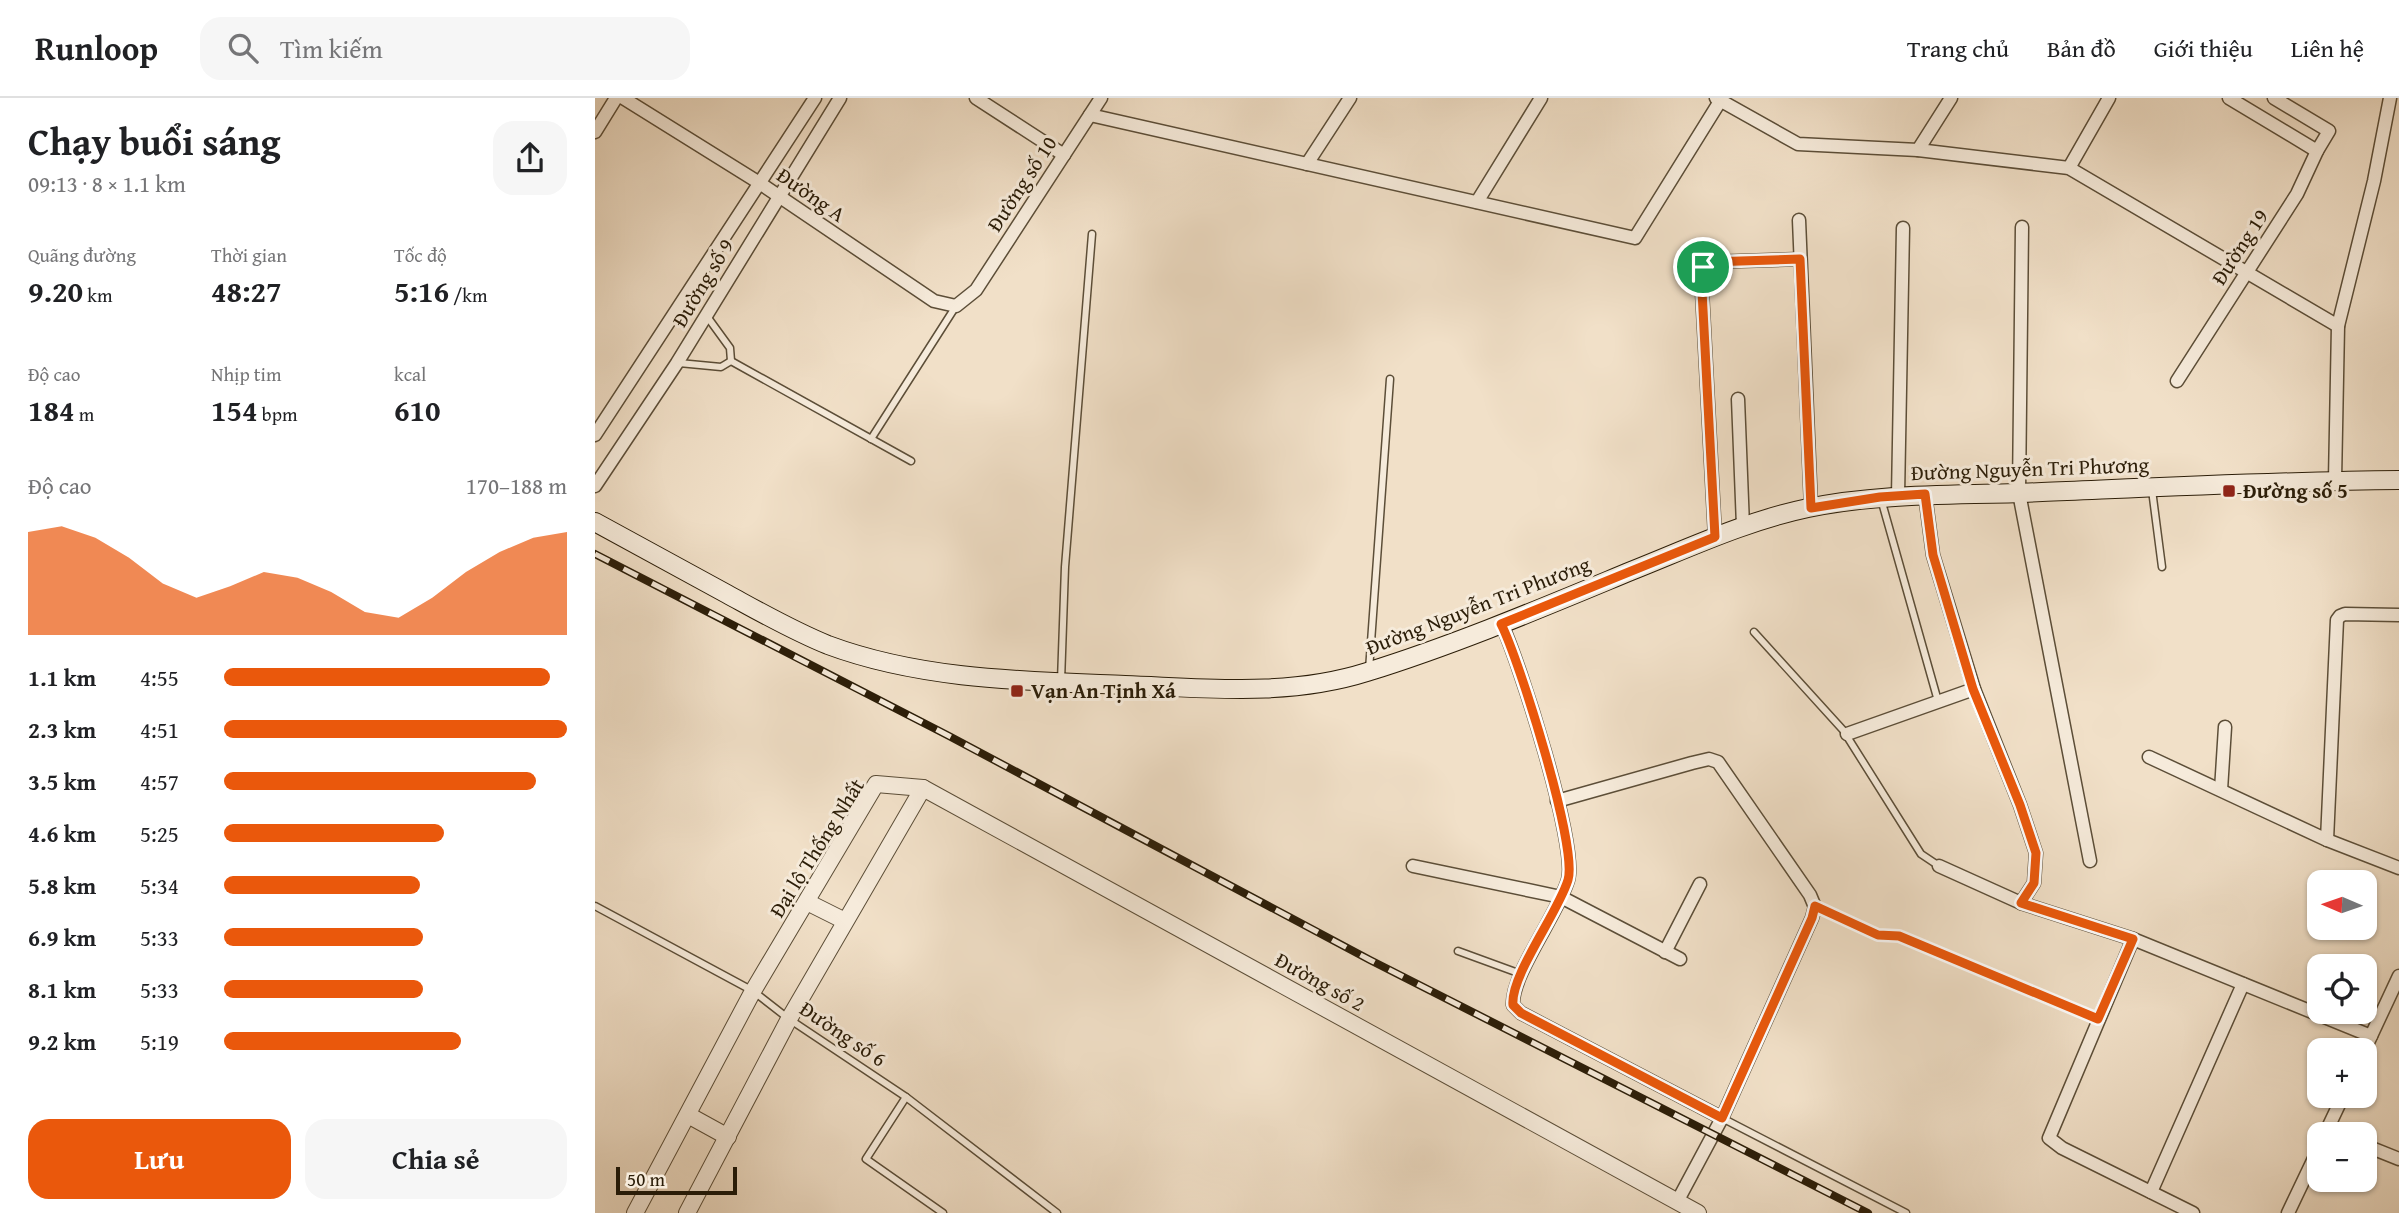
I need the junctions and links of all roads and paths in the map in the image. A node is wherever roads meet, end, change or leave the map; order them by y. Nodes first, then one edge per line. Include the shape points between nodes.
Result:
1 (616, 98) edge
2 (623, 98) edge
3 (815, 98) edge
4 (840, 98) edge
5 (975, 98) edge
6 (1101, 98) edge
7 (1350, 98) edge
8 (1541, 98) edge
9 (1951, 98) edge
10 (2109, 98) edge
11 (2229, 98) edge
12 (2274, 98) edge
13 (2390, 98) edge
14 (1719, 99) edge
15 (1090, 115) junction
16 (595, 132) edge
17 (1918, 150) junction
18 (2317, 151) junction
19 (1064, 155) junction
20 (1307, 164) junction
21 (2069, 168) junction
22 (761, 184) junction
23 (779, 197) junction
24 (1477, 202) junction
25 (1799, 220) dead end
26 (2022, 227) dead end
27 (1903, 228) dead end
28 (1092, 234) dead end
29 (1800, 259) junction
30 (2247, 272) junction
31 (956, 306) junction
32 (706, 315) junction
33 (2338, 326) junction
34 (731, 361) junction
35 (677, 363) junction
36 (1390, 379) dead end
37 (2177, 381) dead end
38 (1738, 399) dead end
39 (595, 435) edge
40 (871, 439) junction
41 (911, 461) dead end
42 (2335, 480) junction
43 (2399, 480) edge
44 (595, 486) edge
45 (2152, 488) junction
46 (2019, 493) junction
47 (1925, 494) junction
48 (1889, 497) junction
49 (1811, 508) junction
50 (595, 522) edge
51 (1743, 526) junction
52 (1715, 537) junction
53 (2162, 567) dead end
54 (2399, 615) edge
55 (1501, 624) junction
56 (1754, 632) dead end
57 (1369, 672) junction
58 (1061, 682) junction
59 (1973, 689) junction
60 (1938, 702) junction
61 (2225, 727) dead end
62 (1847, 734) junction
63 (2149, 757) dead end
64 (923, 788) junction
65 (2221, 790) junction
66 (1557, 801) junction
67 (2327, 840) junction
68 (2090, 861) dead end
69 (1413, 866) dead end
70 (1938, 866) joint
71 (2399, 868) edge
72 (1700, 884) dead end
73 (1562, 897) junction
74 (807, 902) junction
75 (2021, 903) junction
76 (595, 906) edge
77 (1815, 906) junction
78 (845, 921) junction
79 (2133, 939) junction
80 (1458, 951) dead end
81 (1665, 952) junction
82 (1680, 959) dead end
83 (1521, 974) junction
84 (2399, 977) edge
85 (2243, 984) junction
86 (753, 991) junction
87 (789, 1019) junction
88 (2098, 1019) junction
89 (2371, 1036) joint
90 (906, 1097) junction
91 (688, 1115) junction
92 (1722, 1118) junction
93 (727, 1137) junction
94 (2377, 1150) edge
95 (2399, 1159) edge
96 (2307, 1173) edge
97 (2151, 1192) junction
98 (1677, 1202) junction
99 (635, 1213) edge
100 (687, 1213) edge
101 (943, 1213) edge
102 (1057, 1213) edge
103 (1698, 1213) edge
104 (1906, 1213) edge
105 (2193, 1213) edge
106 (2288, 1213) edge

1 - 16 street
2 - 22 street, Đường A
3 - 22 street, Đường số 9
4 - 23 street, Đường số 9
5 - 19 street
6 - 15 street, Đường số 10
7 - 20 street
8 - 24 street
9 - 17 street
10 - 21 street
11 - 18 street
12 - 18 street, Đường 19 via 2329,131
13 - 33 street
14 - 17 street via 1798,144
14 - 24 street via 1636,237
15 - 19 street, Đường số 10
15 - 20 street
17 - 21 street
18 - 30 street, Đường 19 via 2297,194
19 - 31 street, Đường số 10 via 976,290
20 - 24 street
21 - 30 street
22 - 23 street, Đường A
22 - 39 street, Đường số 9
23 - 31 street, Đường A via 934,301
23 - 32 street, Đường số 9
25 - 29 street
26 - 46 street
27 - 48 street
28 - 58 lane via 1065,567
29 - 49 street
29 - 52 street via 1709,262 1701,272
30 - 33 street
30 - 37 street, Đường 19
31 - 40 lane
32 - 34 lane via 730,348
32 - 35 street, Đường số 9
33 - 42 street
34 - 35 lane via 721,367
34 - 40 lane
35 - 44 street, Đường số 9
36 - 57 lane
38 - 51 street
40 - 41 lane
42 - 43 main road, Đường Nguyễn Tri Phương
42 - 45 main road, Đường Nguyễn Tri Phương
45 - 46 main road, Đường Nguyễn Tri Phương
45 - 53 lane
46 - 47 main road, Đường Nguyễn Tri Phương
46 - 68 street
47 - 48 main road, Đường Nguyễn Tri Phương
47 - 59 street via 1933,555
48 - 49 main road, Đường Nguyễn Tri Phương
48 - 60 lane
49 - 51 main road, Đường Nguyễn Tri Phương
50 - 58 main road, Đường Nguyễn Tri Phương via 783,625 832,646 926,670
51 - 52 main road, Đường Nguyễn Tri Phương
52 - 55 main road, Đường Nguyễn Tri Phương
54 - 67 street via 2345,614 2337,620
55 - 57 main road, Đường Nguyễn Tri Phương
55 - 66 street via 1523,679
56 - 62 lane
57 - 58 main road, Đường Nguyễn Tri Phương via 1313,685 1262,690
59 - 60 street
59 - 75 street via 2036,853 2034,883
60 - 62 street
61 - 65 street
62 - 70 lane via 1921,854
63 - 65 street
64 - 74 street, Đại lộ Thống Nhất via 876,784
64 - 78 street
64 - 98 street, Đường số 2
65 - 67 street
66 - 73 street via 1571,869
66 - 77 street via 1692,762 1717,762
67 - 71 street
69 - 73 street
70 - 75 street
72 - 81 street
73 - 81 street
73 - 83 street
74 - 78 street
74 - 86 street, Đại lộ Thống Nhất
75 - 79 street
76 - 86 lane, Đường số 6
77 - 88 lane via 1878,935 1899,936
77 - 92 street
78 - 87 street
79 - 85 street
79 - 88 street
80 - 83 lane
81 - 82 street
83 - 92 street via 1512,996 1521,1013
84 - 89 street
85 - 89 street
85 - 97 street
86 - 87 lane, Đường số 6
86 - 91 street, Đại lộ Thống Nhất
87 - 90 lane, Đường số 6
87 - 93 street
88 - 97 street via 2049,1138
90 - 101 lane via 866,1159
90 - 102 lane, Đường số 6
91 - 93 street
91 - 99 street, Đại lộ Thống Nhất
92 - 98 street
92 - 104 lane
93 - 100 street
94 - 95 street
96 - 106 street
97 - 105 street
98 - 103 street, Đường số 2

